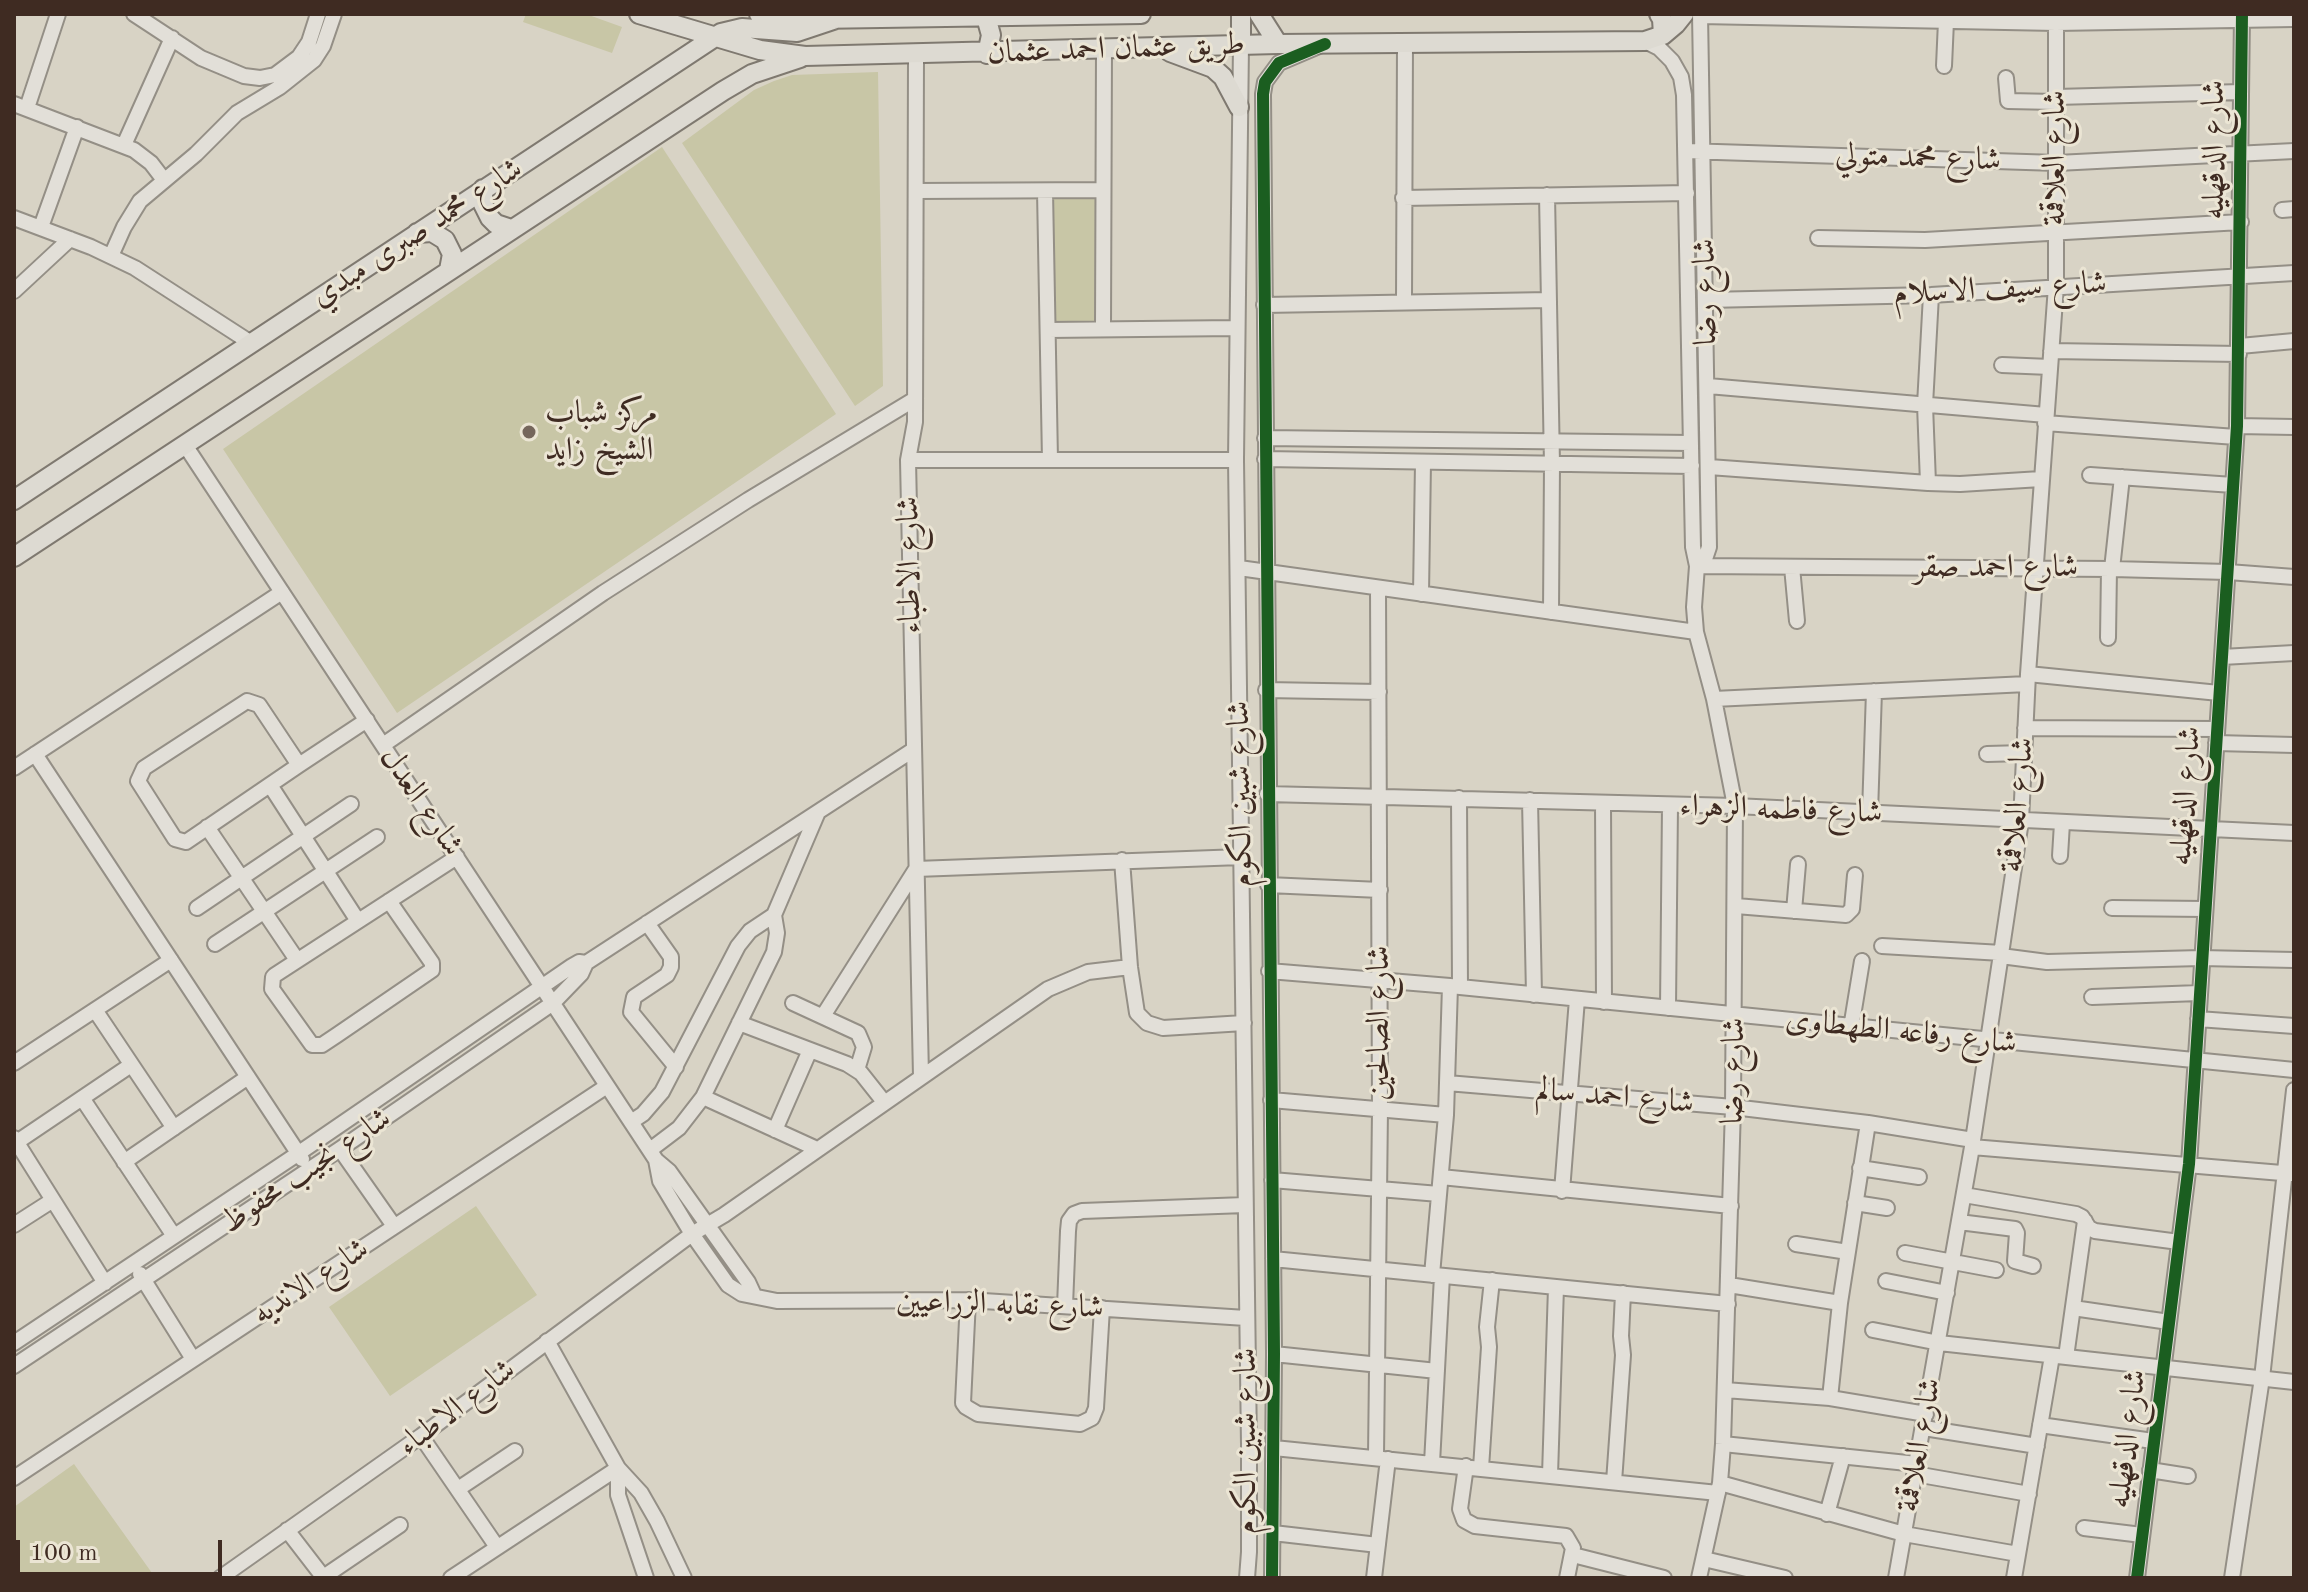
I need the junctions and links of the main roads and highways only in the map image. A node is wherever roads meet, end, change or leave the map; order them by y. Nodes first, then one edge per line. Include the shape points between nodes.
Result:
1 (639, 14) edge
2 (759, 14) edge
3 (1105, 14) edge
4 (1141, 14) edge
5 (1241, 14) edge
6 (1259, 14) edge
7 (1659, 14) edge
8 (1045, 15) edge
9 (1695, 15) edge
10 (909, 16) edge
11 (986, 17) junction
12 (836, 19) junction
13 (714, 38) junction
14 (1654, 38) junction
15 (1278, 44) junction
16 (1241, 45) junction
17 (1156, 47) junction
18 (987, 54) junction
19 (805, 56) junction
20 (1239, 107) road end
21 (483, 189) junction
22 (511, 229) junction
23 (417, 233) junction
24 (449, 270) junction
25 (16, 496) edge
26 (14, 557) edge

1 - 13 main road, طريق عثمان احمد عثمان
2 - 12 main road, طريق عثمان احمد عثمان
3 - 4 main road, طريق عثمان احمد عثمان
3 - 8 main road, طريق عثمان احمد عثمان
5 - 16 main road
6 - 15 main road
7 - 14 main road
8 - 11 main road, طريق عثمان احمد عثمان
9 - 14 main road
10 - 11 main road, طريق عثمان احمد عثمان
10 - 12 main road, طريق عثمان احمد عثمان
11 - 18 main road via 991,35
12 - 13 main road, شارع محمد صبرى مبدي via 797,32 742,28
13 - 19 main road, طريق عثمان احمد عثمان
13 - 21 main road, شارع محمد صبرى مبدي
14 - 15 main road, طريق عثمان احمد عثمان
15 - 16 main road, طريق عثمان احمد عثمان
16 - 17 main road, طريق عثمان احمد عثمان
17 - 18 main road, طريق عثمان احمد عثمان
17 - 20 main road via 1213,68
18 - 19 main road, طريق عثمان احمد عثمان
19 - 22 main road, شارع محمد صبرى مبدي via 737,82
21 - 22 main road via 486,212 496,224
21 - 23 main road, شارع محمد صبرى مبدي
22 - 24 main road, شارع محمد صبرى مبدي
23 - 24 main road via 432,232 445,240 452,254
23 - 25 main road, شارع محمد صبرى مبدي
24 - 26 main road, شارع محمد صبرى مبدي

